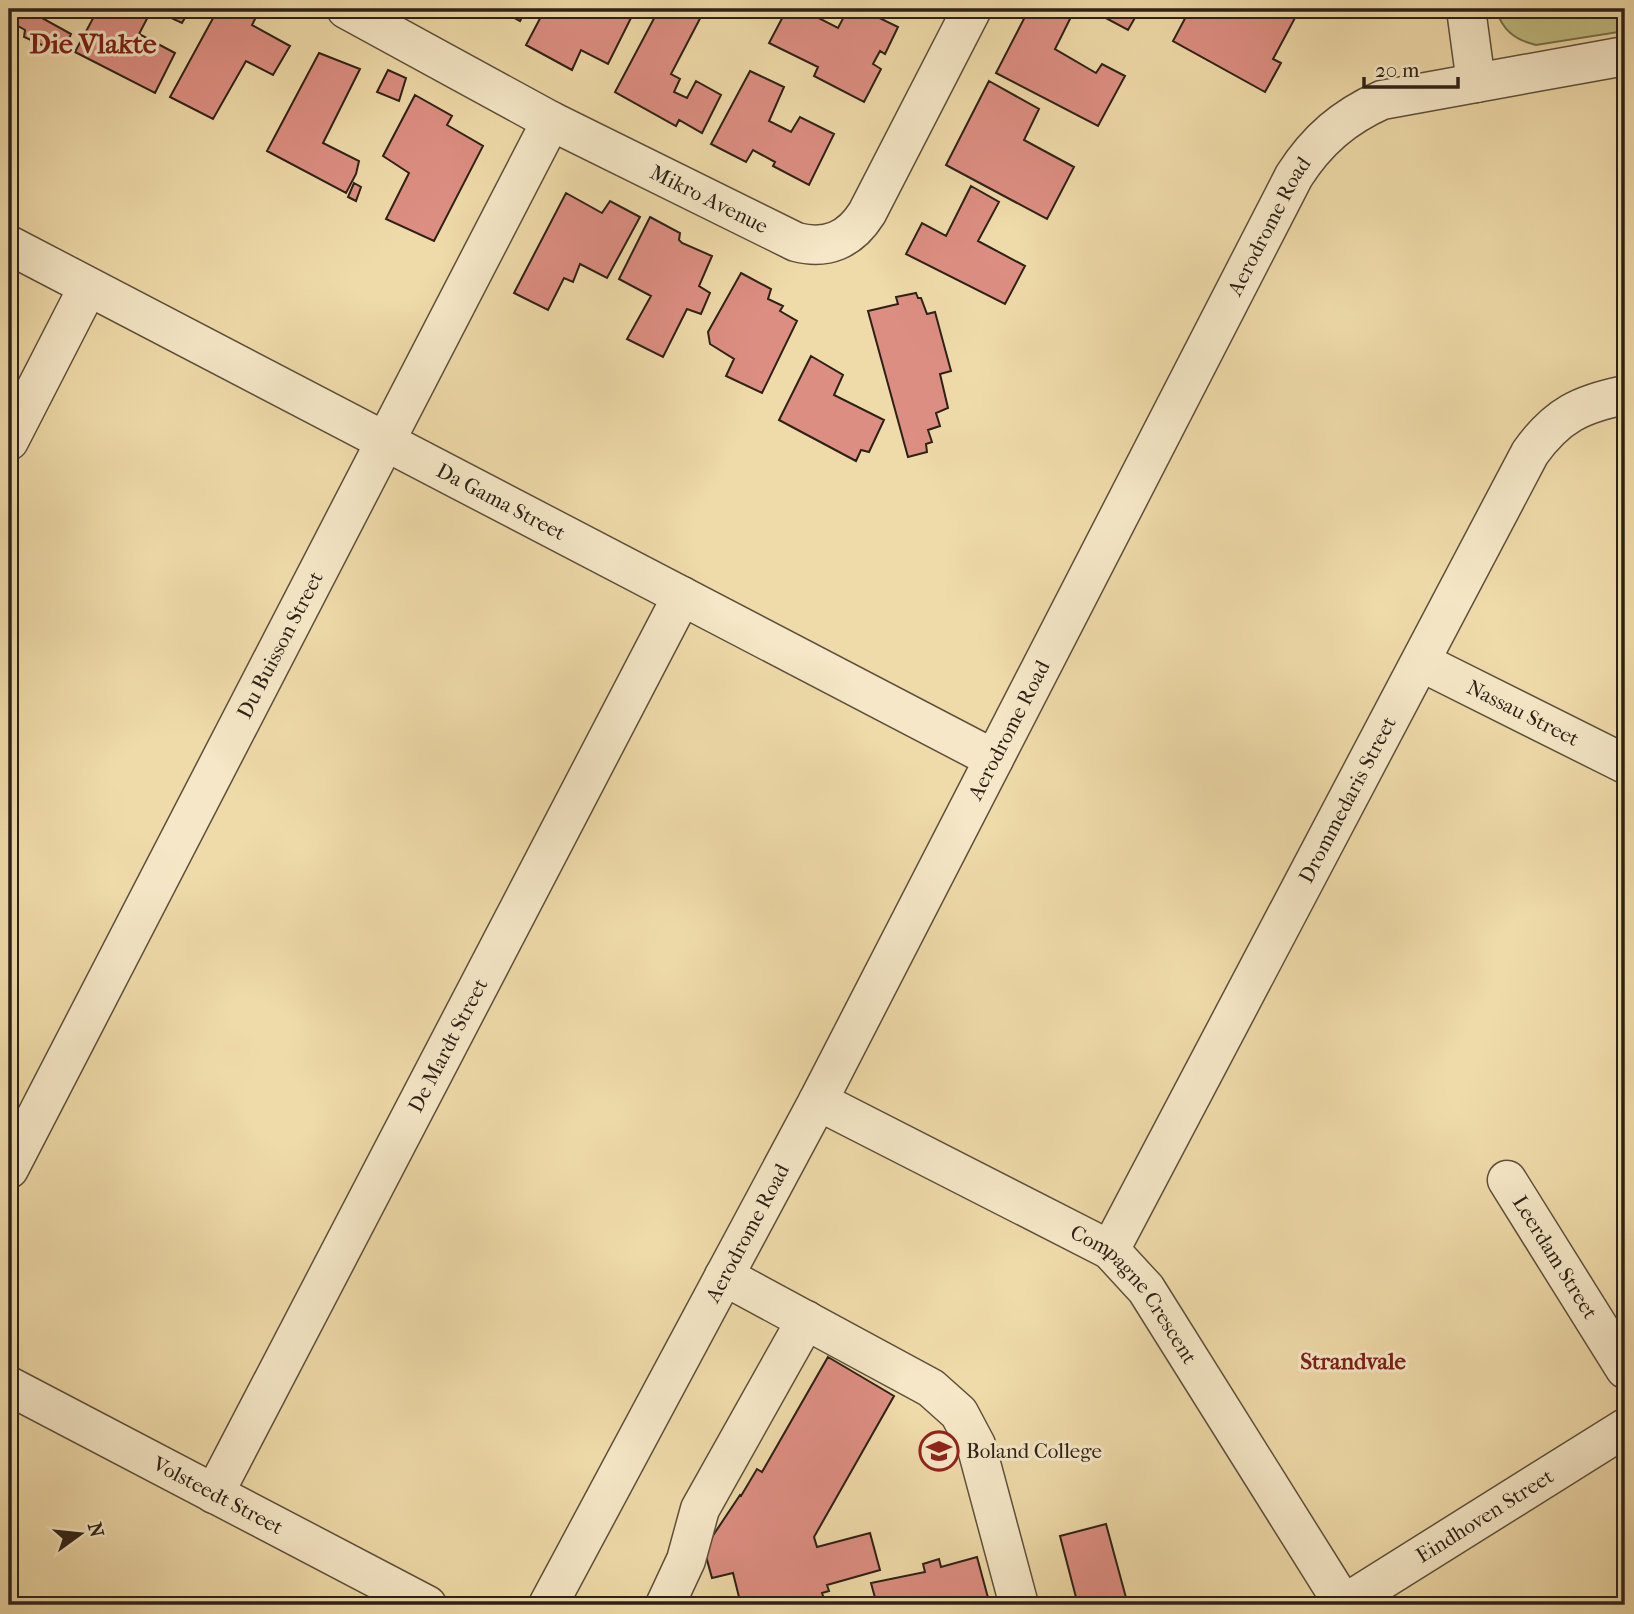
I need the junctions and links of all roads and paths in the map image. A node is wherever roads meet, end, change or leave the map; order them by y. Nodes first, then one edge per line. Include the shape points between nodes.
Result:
1 (346, 9) edge
2 (972, 9) edge
3 (1466, 9) edge
4 (1625, 56) edge
5 (1476, 83) junction
6 (551, 121) junction
7 (9, 245) edge
8 (88, 287) junction
9 (1625, 395) edge
10 (9, 441) edge
11 (384, 442) junction
12 (682, 596) junction
13 (1421, 662) junction
14 (994, 759) junction
15 (1625, 764) edge
16 (818, 1101) junction
17 (9, 1169) edge
18 (1507, 1180) dead end
19 (1110, 1250) junction
20 (724, 1276) junction
21 (806, 1320) junction
22 (1625, 1369) edge
23 (9, 1386) edge
24 (1625, 1428) edge
25 (214, 1494) junction
26 (426, 1605) edge
27 (548, 1605) edge
28 (665, 1605) edge
29 (1019, 1605) edge
30 (1344, 1605) edge

1 - 6 street, Mikro Avenue
2 - 6 street, Mikro Avenue via 867,213 859,226 834,243 808,246 796,242
3 - 5 street
4 - 5 street, Aerodrome Road
5 - 14 street, Aerodrome Road via 1382,100 1364,108 1330,131 1305,159
6 - 11 street, Du Buisson Street
7 - 8 street, Da Gama Street
8 - 10 street
8 - 11 street, Da Gama Street
9 - 13 street, Drommedaris Street via 1584,405 1541,438
11 - 12 street, Da Gama Street
11 - 17 street, Du Buisson Street
12 - 14 street, Da Gama Street
12 - 25 street, De Mardt Street
13 - 15 street, Nassau Street
13 - 19 street, Drommedaris Street
14 - 16 street, Aerodrome Road
16 - 19 street, Compagne Crescent
16 - 20 street, Aerodrome Road
18 - 22 street, Leerdam Street
19 - 30 street, Compagne Crescent via 1146,1289
20 - 21 street
20 - 27 street, Aerodrome Road
21 - 28 street via 700,1509 686,1560
21 - 29 street via 931,1388 959,1413 976,1445
23 - 25 street, Volsteedt Street
24 - 30 street, Eindhoven Street
25 - 26 street, Volsteedt Street

